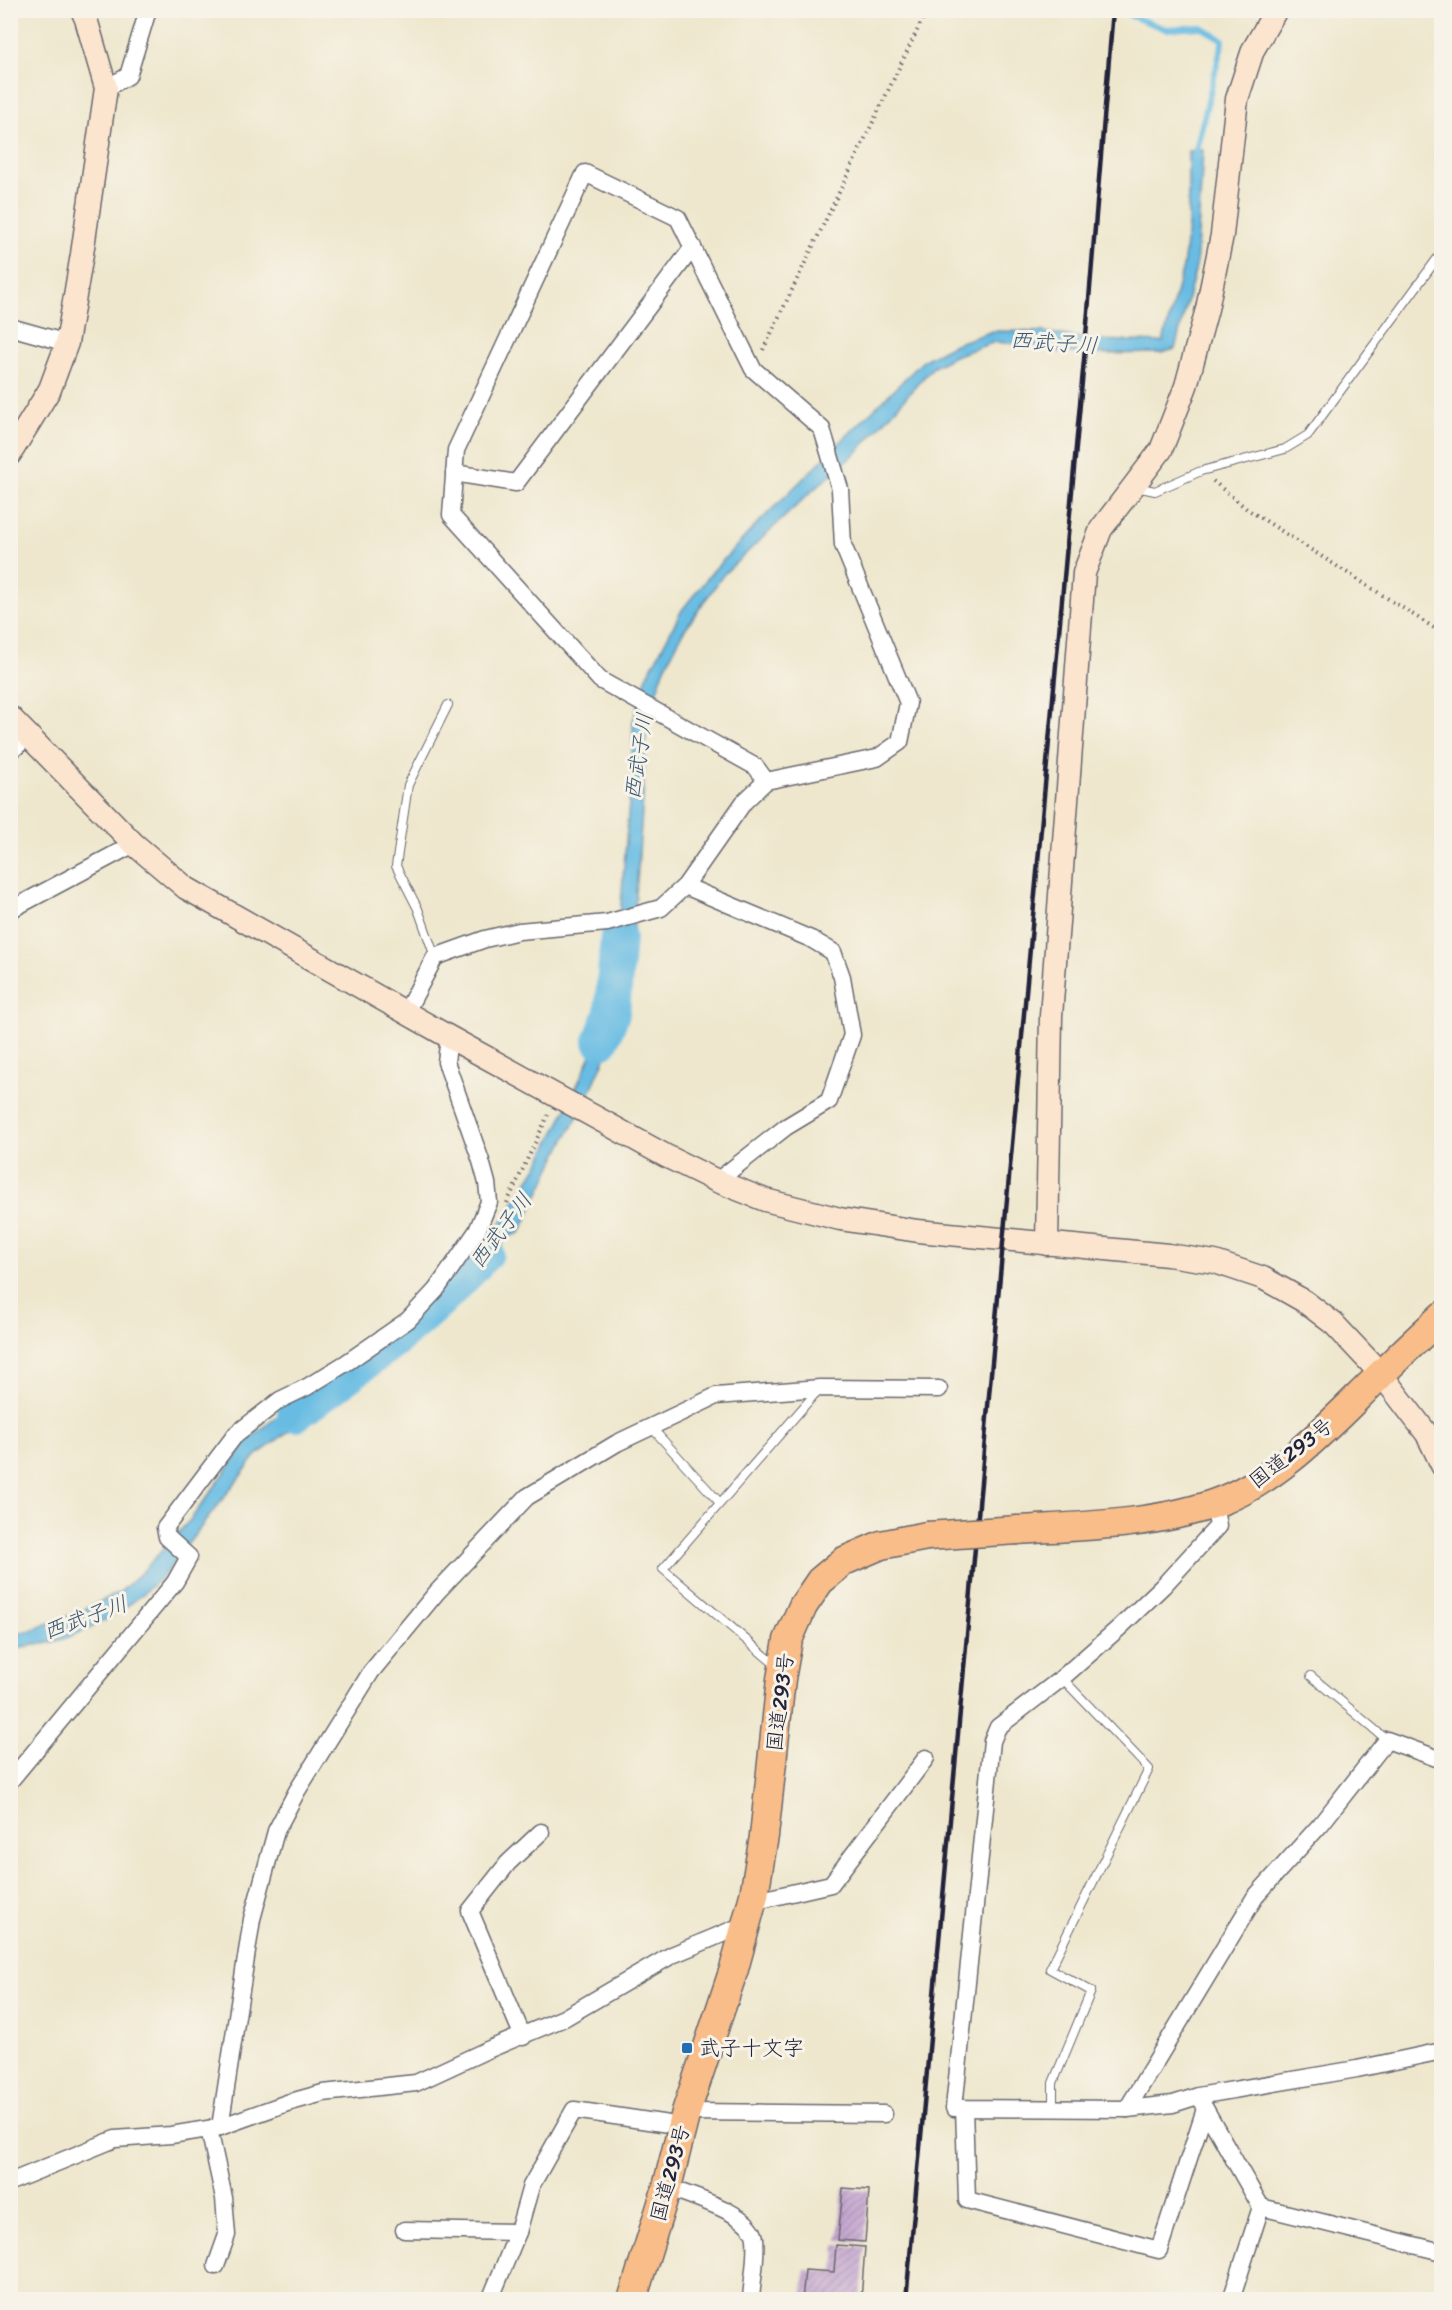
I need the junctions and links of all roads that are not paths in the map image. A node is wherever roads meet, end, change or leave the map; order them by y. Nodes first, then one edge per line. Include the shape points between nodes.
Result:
1 (82, 10) edge
2 (148, 10) edge
3 (1276, 10) edge
4 (106, 88) junction
5 (693, 247) junction
6 (1442, 252) edge
7 (10, 327) edge
8 (67, 343) junction
9 (10, 454) edge
10 (454, 473) junction
11 (1134, 487) junction
12 (448, 705) dead end
13 (10, 717) edge
14 (29, 736) junction
15 (10, 752) edge
16 (766, 781) junction
17 (134, 844) junction
18 (685, 886) junction
19 (10, 910) edge
20 (435, 957) junction
21 (406, 1012) junction
22 (449, 1037) junction
23 (717, 1180) junction
24 (1047, 1244) junction
25 (1441, 1317) edge
26 (1381, 1374) junction
27 (820, 1388) junction
28 (939, 1389) dead end
29 (651, 1427) junction
30 (1442, 1465) edge
31 (720, 1503) junction
32 (1214, 1504) junction
33 (782, 1670) junction
34 (1311, 1676) dead end
35 (1062, 1678) junction
36 (1387, 1740) junction
37 (926, 1758) dead end
38 (1442, 1760) edge
39 (10, 1781) edge
40 (541, 1832) dead end
41 (749, 1913) junction
42 (523, 2037) junction
43 (1442, 2051) edge
44 (1202, 2102) junction
45 (964, 2108) junction
46 (1053, 2109) junction
47 (1127, 2109) junction
48 (884, 2114) dead end
49 (684, 2119) junction
50 (215, 2128) junction
51 (10, 2182) edge
52 (667, 2187) junction
53 (1261, 2207) junction
54 (404, 2230) dead end
55 (518, 2232) junction
56 (1442, 2252) edge
57 (216, 2266) dead end
58 (490, 2300) edge
59 (632, 2300) edge
60 (751, 2300) edge
61 (1231, 2300) edge

1 - 4 street
2 - 4 street via 128,76
3 - 11 street via 1253,50 1237,99 1222,235 1186,386 1161,450
4 - 8 street
5 - 10 street via 516,483
5 - 10 street via 678,218 585,173 456,450
5 - 16 street via 753,369 822,429 840,489 843,545 908,703 900,742 877,758
6 - 11 lane via 1308,435 1285,449 1201,471 1155,491
7 - 8 street
8 - 9 street via 50,389
10 - 16 street via 451,515 600,680 756,767
11 - 24 street via 1101,529 1084,573 1051,1016
12 - 20 lane via 408,785 396,866 418,909
13 - 14 street
14 - 15 street
14 - 17 street
16 - 18 street via 744,802
17 - 19 street
17 - 21 street via 186,888
18 - 20 street via 661,908 607,923 496,936
18 - 23 street via 833,952 842,977 852,1035 829,1101 786,1126
20 - 21 street
21 - 22 street
22 - 23 street
22 - 39 street via 446,1062 487,1183 489,1202 477,1230 442,1282 408,1320 307,1388 280,1400 236,1434 165,1528 167,1537 189,1557 175,1582
23 - 24 street via 765,1200 840,1219
24 - 26 street via 1215,1262 1263,1278 1334,1324
25 - 26 highway, 国道293号
26 - 30 street via 1427,1434
26 - 32 highway, 国道293号 via 1300,1450 1268,1474
27 - 28 street
27 - 29 street via 716,1396
27 - 31 lane
29 - 31 lane
29 - 50 street via 527,1497 437,1592 371,1672 276,1831 252,1919
31 - 33 lane via 663,1569
32 - 33 highway, 国道293号, bridge via 1090,1526 927,1536 872,1549 844,1561 820,1581 803,1606 788,1640
32 - 35 street via 1218,1526 1163,1586
33 - 41 highway, 国道293号 via 764,1836
34 - 36 lane
35 - 45 street via 998,1727 992,1741 954,2108
35 - 46 lane via 1149,1769 1050,1969 1090,1991 1053,2083
36 - 38 street
36 - 47 street via 1321,1824 1255,1896
37 - 41 street via 831,1884
40 - 42 street via 508,1863 470,1911
41 - 42 street via 564,2018
41 - 49 highway, 国道293号
42 - 50 street via 416,2083 323,2093
43 - 44 street
44 - 45 street via 1159,2250 967,2200
44 - 47 street
44 - 53 street
45 - 46 street
46 - 47 street
48 - 49 street
49 - 52 highway, 国道293号
49 - 55 street via 574,2110 531,2186
50 - 51 street via 115,2139
50 - 57 street via 227,2235
52 - 59 highway, 国道293号
52 - 60 street via 735,2214 748,2224 755,2239
53 - 56 street
53 - 61 street
54 - 55 street
55 - 58 street

